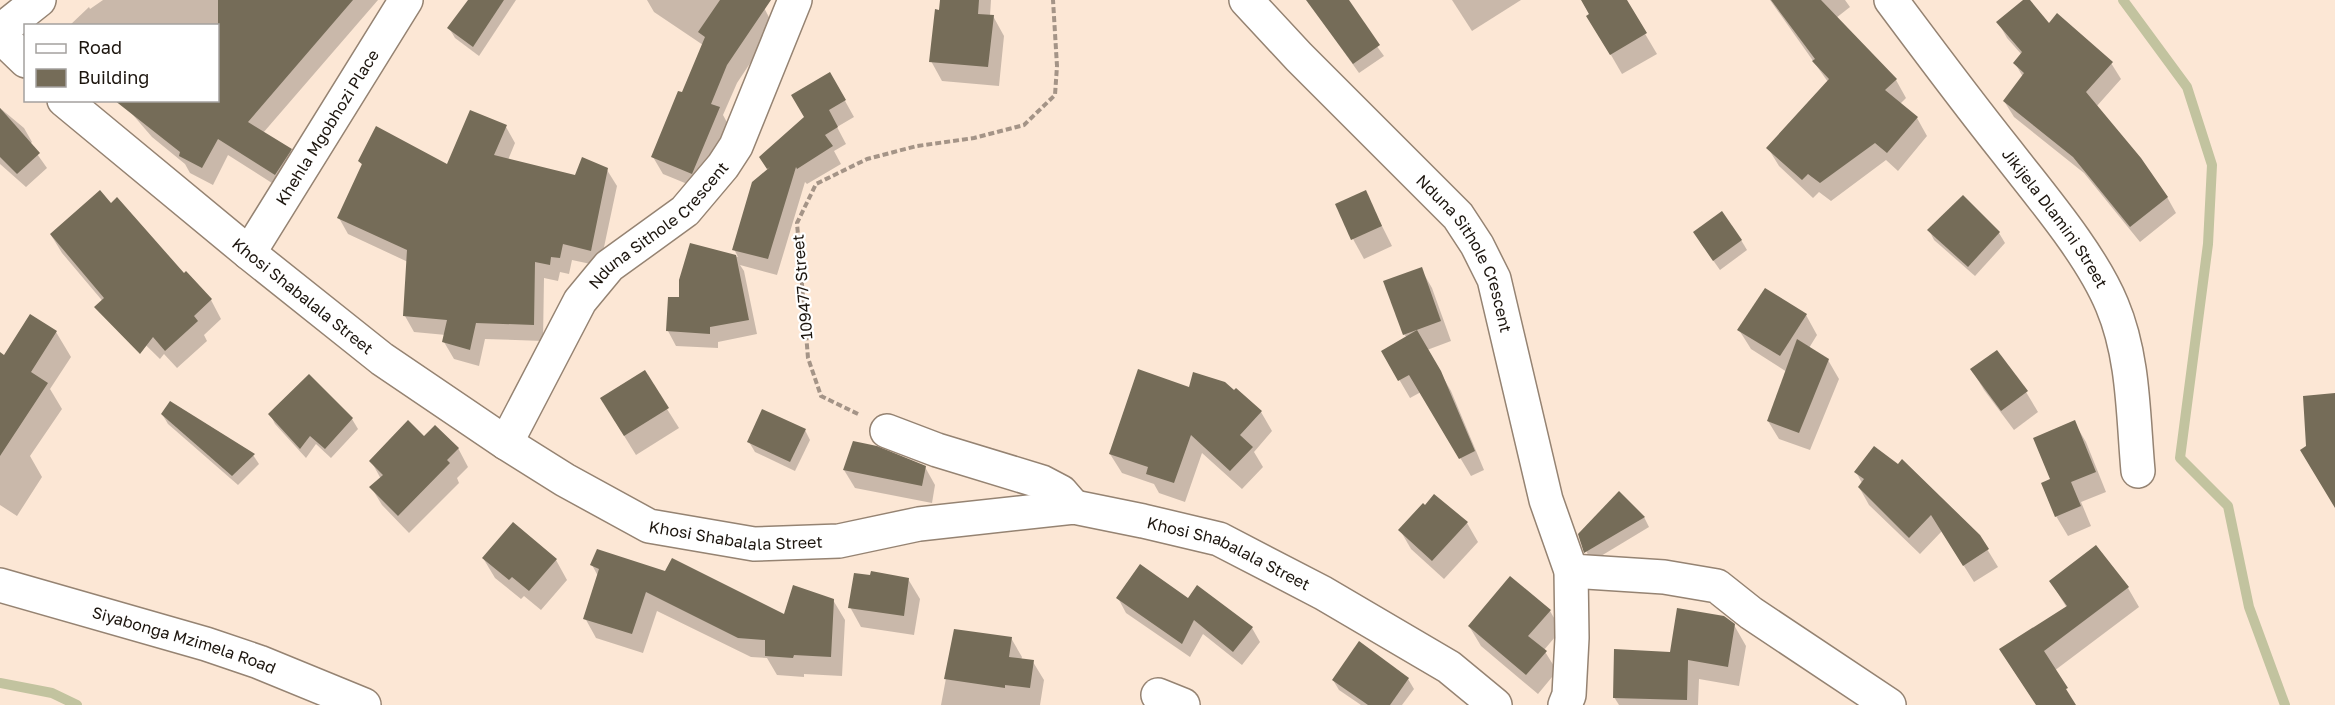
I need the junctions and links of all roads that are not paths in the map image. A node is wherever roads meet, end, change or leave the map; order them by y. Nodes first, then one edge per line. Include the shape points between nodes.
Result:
1 (39, 0) edge
2 (406, 0) edge
3 (795, 0) edge
4 (1245, 0) edge
5 (1891, 0) edge
6 (0, 31) edge
7 (0, 36) edge
8 (24, 60) edge
9 (66, 102) edge
10 (249, 253) junction
11 (887, 431) road end
12 (506, 443) junction
13 (2138, 471) dead end
14 (1074, 507) junction
15 (1570, 571) junction
16 (0, 585) edge
17 (364, 705) edge
18 (1495, 705) edge
19 (1565, 705) edge
20 (1889, 705) edge

1 - 6 street
2 - 10 street, Khehla Mgobhozi Place
3 - 12 street, Nduna Sithole Crescent via 736,146 723,166 685,211 609,266 580,301
4 - 15 street, Nduna Sithole Crescent via 1458,216 1477,245 1494,279 1546,500
5 - 13 street, Jikijela Dlamini Street via 2089,262 2113,306 2128,360
7 - 8 street
9 - 10 street, Khosi Shabalala Street
10 - 12 street, Khosi Shabalala Street via 382,359
11 - 14 street via 1042,482 1061,492
12 - 14 street, Khosi Shabalala Street via 649,526 754,544 839,541 919,524
14 - 18 street, Khosi Shabalala Street via 1219,539 1323,593 1449,667
15 - 19 street, Nduna Sithole Crescent via 1572,638
15 - 20 street via 1664,577 1717,586
16 - 17 street, Siyabonga Mzimela Road via 206,644

